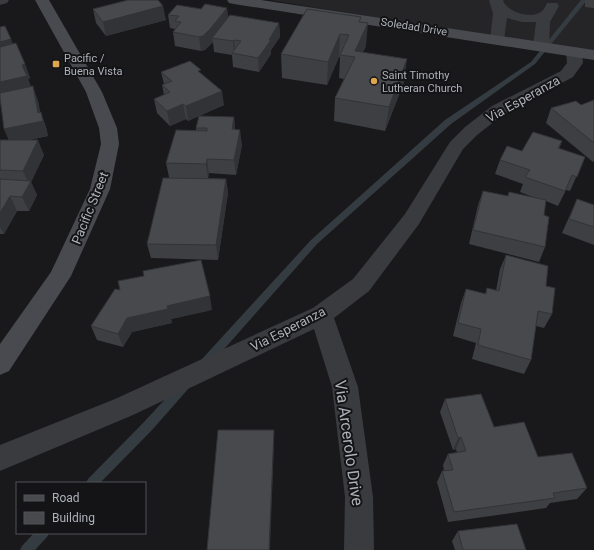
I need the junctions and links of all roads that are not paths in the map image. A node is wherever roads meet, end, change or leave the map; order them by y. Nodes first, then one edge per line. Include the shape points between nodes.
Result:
1 (42, 0) edge
2 (234, 0) edge
3 (552, 0) edge
4 (497, 4) edge
5 (548, 14) junction
6 (497, 40) junction
7 (541, 46) junction
8 (584, 53) edge
9 (320, 315) junction
10 (0, 364) edge
11 (0, 458) edge
12 (359, 550) edge

1 - 10 main road, Pacific Street via 94,92 108,128 110,144 100,189 60,276
2 - 6 main road, Soledad Drive
3 - 5 street
4 - 5 street via 508,15 522,18
4 - 6 street via 500,21
5 - 7 street via 543,22
6 - 7 main road, Soledad Drive
7 - 8 main road, Soledad Drive
8 - 9 street, Via Esperanza via 567,74 498,110 471,131 456,146 412,219 361,285
9 - 11 street, Via Esperanza via 124,407
9 - 12 street, Via Arcerolo Drive via 345,387 359,497

